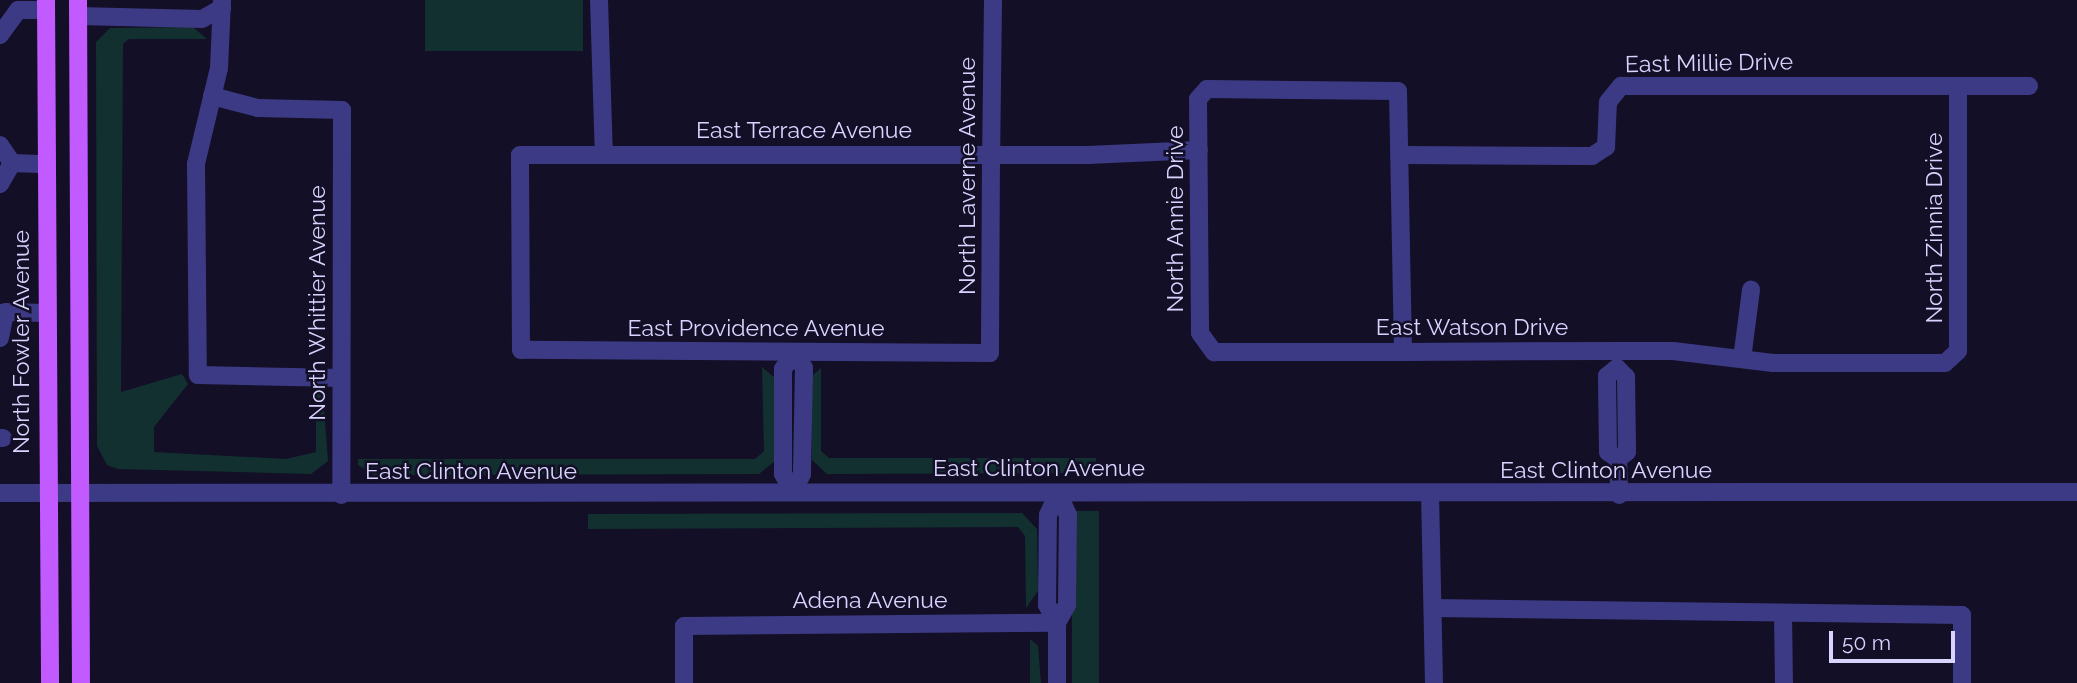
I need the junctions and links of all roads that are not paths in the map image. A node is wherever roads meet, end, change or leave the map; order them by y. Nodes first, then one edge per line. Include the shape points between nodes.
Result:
1 (65, 0) edge
2 (204, 0) edge
3 (599, 0) edge
4 (993, 0) edge
5 (222, 4) edge
6 (15, 5) edge
7 (46, 5) edge
8 (78, 8) edge
9 (0, 35) edge
10 (2029, 86) dead end
11 (1958, 87) junction
12 (212, 96) junction
13 (0, 145) edge
14 (1199, 150) junction
15 (604, 155) junction
16 (992, 155) junction
17 (1403, 155) junction
18 (12, 163) junction
19 (46, 164) junction
20 (0, 184) edge
21 (1751, 290) dead end
22 (2, 305) edge
23 (45, 313) junction
24 (0, 338) edge
25 (1204, 345) joint
26 (521, 350) joint
27 (1403, 352) junction
28 (794, 353) junction
29 (990, 353) joint
30 (1742, 359) junction
31 (1617, 360) junction
32 (1945, 363) joint
33 (341, 378) junction
34 (48, 492) junction
35 (793, 492) junction
36 (2077, 492) edge
37 (0, 493) edge
38 (82, 493) junction
39 (1058, 493) junction
40 (1430, 493) junction
41 (341, 495) junction
42 (1619, 495) junction
43 (1434, 608) junction
44 (1783, 613) junction
45 (1057, 623) junction
46 (50, 683) edge
47 (81, 683) edge
48 (684, 683) edge
49 (1057, 683) edge
50 (1434, 683) edge
51 (1784, 683) edge
52 (1962, 683) edge

1 - 8 main road
2 - 5 street
3 - 15 street
4 - 16 street, North Laverne Avenue
5 - 8 street via 202,19
5 - 12 street
6 - 7 street
6 - 9 street
7 - 19 main road, North Fowler Avenue
8 - 38 main road
10 - 11 street, East Millie Drive
11 - 17 street, East Millie Drive via 1621,86 1610,94 1608,140 1600,153
11 - 32 street, North Zinnia Drive via 1958,351
12 - 33 street, North Whittier Avenue via 258,108 342,110
12 - 33 street via 196,164 198,375
13 - 18 street
14 - 16 street, East Terrace Avenue
14 - 17 street, North Annie Drive via 1202,93 1215,88 1398,91
14 - 25 street, North Annie Drive
15 - 16 street, East Terrace Avenue
15 - 26 street, East Terrace Avenue via 520,155
16 - 29 street, North Laverne Avenue
17 - 27 street
18 - 19 street
18 - 20 street
19 - 23 main road, North Fowler Avenue
21 - 30 street
22 - 23 street
22 - 24 street
23 - 34 main road, North Fowler Avenue
25 - 27 street, East Watson Drive via 1214,352
26 - 28 street, East Providence Avenue
27 - 31 street, East Watson Drive
28 - 29 street, East Providence Avenue
28 - 35 street via 783,369 783,474
30 - 31 street, East Watson Drive
30 - 32 street, East Watson Drive
31 - 42 street via 1626,377 1627,452 1618,458
33 - 41 street, North Whittier Avenue
34 - 37 street, East Clinton Avenue
34 - 38 street, East Clinton Avenue
34 - 46 main road, North Fowler Avenue
35 - 39 street, East Clinton Avenue
35 - 41 street, East Clinton Avenue
36 - 42 street, East Clinton Avenue
38 - 41 street, East Clinton Avenue
38 - 47 main road
39 - 40 street, East Clinton Avenue
39 - 45 street via 1068,515 1067,605
40 - 42 street, East Clinton Avenue
40 - 43 street
43 - 44 street
43 - 50 street
44 - 51 street
44 - 52 street via 1962,615
45 - 48 street, Adena Avenue via 684,625
45 - 49 street

